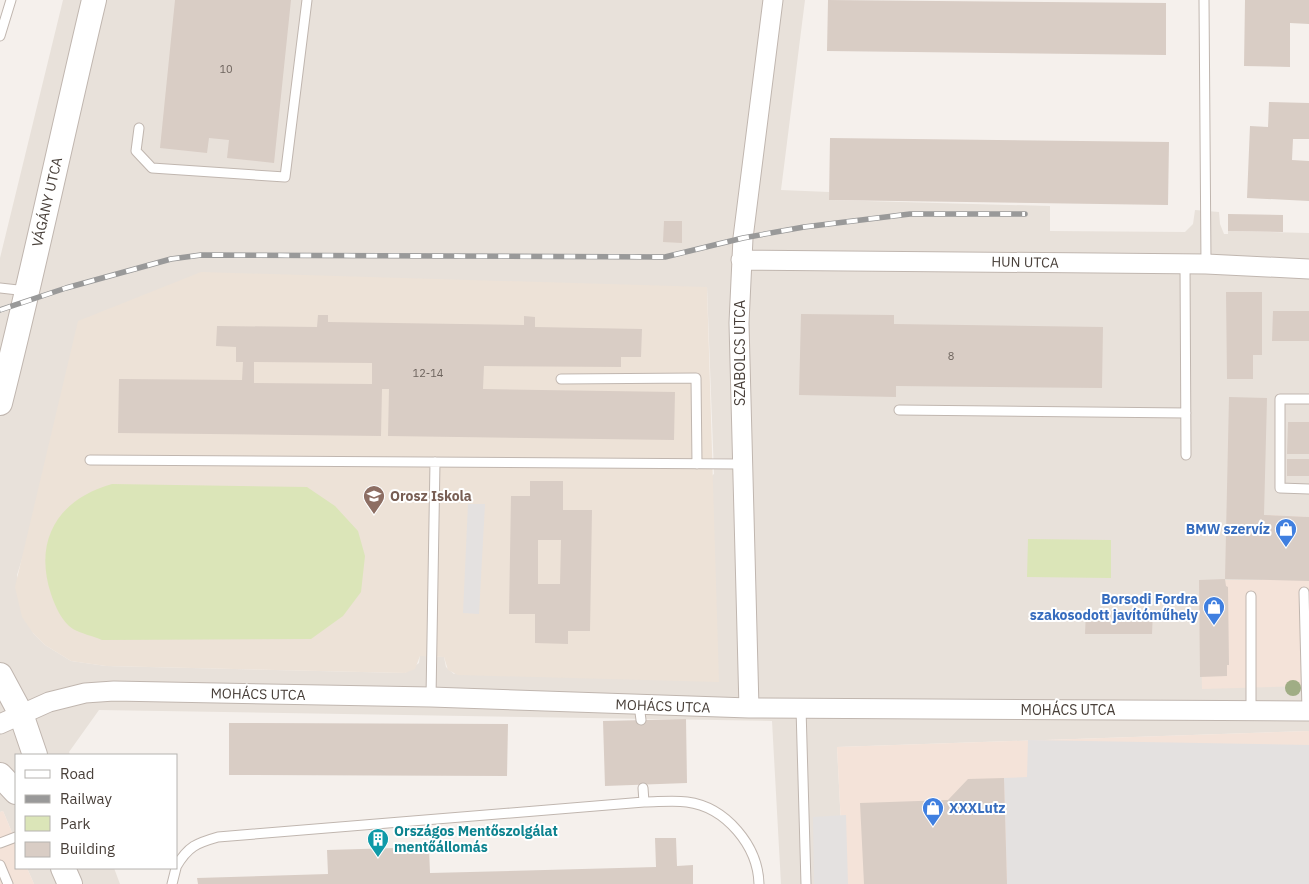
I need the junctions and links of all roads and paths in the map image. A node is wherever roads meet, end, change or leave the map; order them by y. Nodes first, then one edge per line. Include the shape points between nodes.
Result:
1 (11, 0) edge
2 (94, 0) edge
3 (307, 0) edge
4 (774, 0) edge
5 (1204, 0) edge
6 (0, 36) edge
7 (139, 128) dead end
8 (741, 260) junction
9 (1185, 264) junction
10 (1206, 264) junction
11 (1309, 269) edge
12 (0, 288) edge
13 (28, 291) junction
14 (561, 379) dead end
15 (1309, 399) edge
16 (0, 403) edge
17 (899, 410) dead end
18 (1186, 413) junction
19 (1186, 455) dead end
20 (90, 460) dead end
21 (435, 462) junction
22 (697, 464) junction
23 (741, 464) junction
24 (1309, 490) edge
25 (1304, 592) dead end
26 (1251, 596) dead end
27 (0, 675) edge
28 (431, 697) junction
29 (749, 708) junction
30 (802, 708) junction
31 (1251, 711) junction
32 (1308, 711) edge
33 (10, 719) edge
34 (34, 754) edge
35 (0, 775) edge
36 (643, 788) dead end
37 (15, 791) edge
38 (644, 802) junction
39 (15, 837) edge
40 (0, 843) edge
41 (178, 864) edge
42 (0, 865) edge
43 (62, 869) edge
44 (176, 869) edge
45 (8, 884) edge
46 (70, 884) edge
47 (172, 884) edge
48 (759, 884) edge
49 (806, 884) edge

1 - 6 lane
2 - 13 street, VÁGÁNY UTCA
3 - 7 lane via 285,177 152,168 136,152
4 - 8 street, SZABOLCS UTCA
5 - 10 lane
8 - 9 street, HUN UTCA
8 - 23 street, SZABOLCS UTCA
9 - 10 street, HUN UTCA
9 - 18 lane
10 - 11 street, HUN UTCA
12 - 13 lane
13 - 16 street, VÁGÁNY UTCA
14 - 22 lane via 696,378
15 - 24 lane via 1280,399 1280,488
17 - 18 lane
18 - 19 lane
20 - 21 lane
21 - 22 lane
21 - 28 lane
22 - 23 lane
23 - 29 street, SZABOLCS UTCA
25 - 32 lane
26 - 31 lane
27 - 33 street
28 - 29 street, MOHÁCS UTCA via 640,713
28 - 33 street, MOHÁCS UTCA via 114,691 49,702
29 - 30 street, MOHÁCS UTCA
30 - 31 street, MOHÁCS UTCA
30 - 49 lane
31 - 32 street, MOHÁCS UTCA
33 - 34 street
35 - 37 street
36 - 38 lane
38 - 41 lane via 218,837 196,844
38 - 48 lane via 688,802 716,812 732,825 751,850 759,869
39 - 40 lane
42 - 45 lane
43 - 46 street
44 - 47 lane

